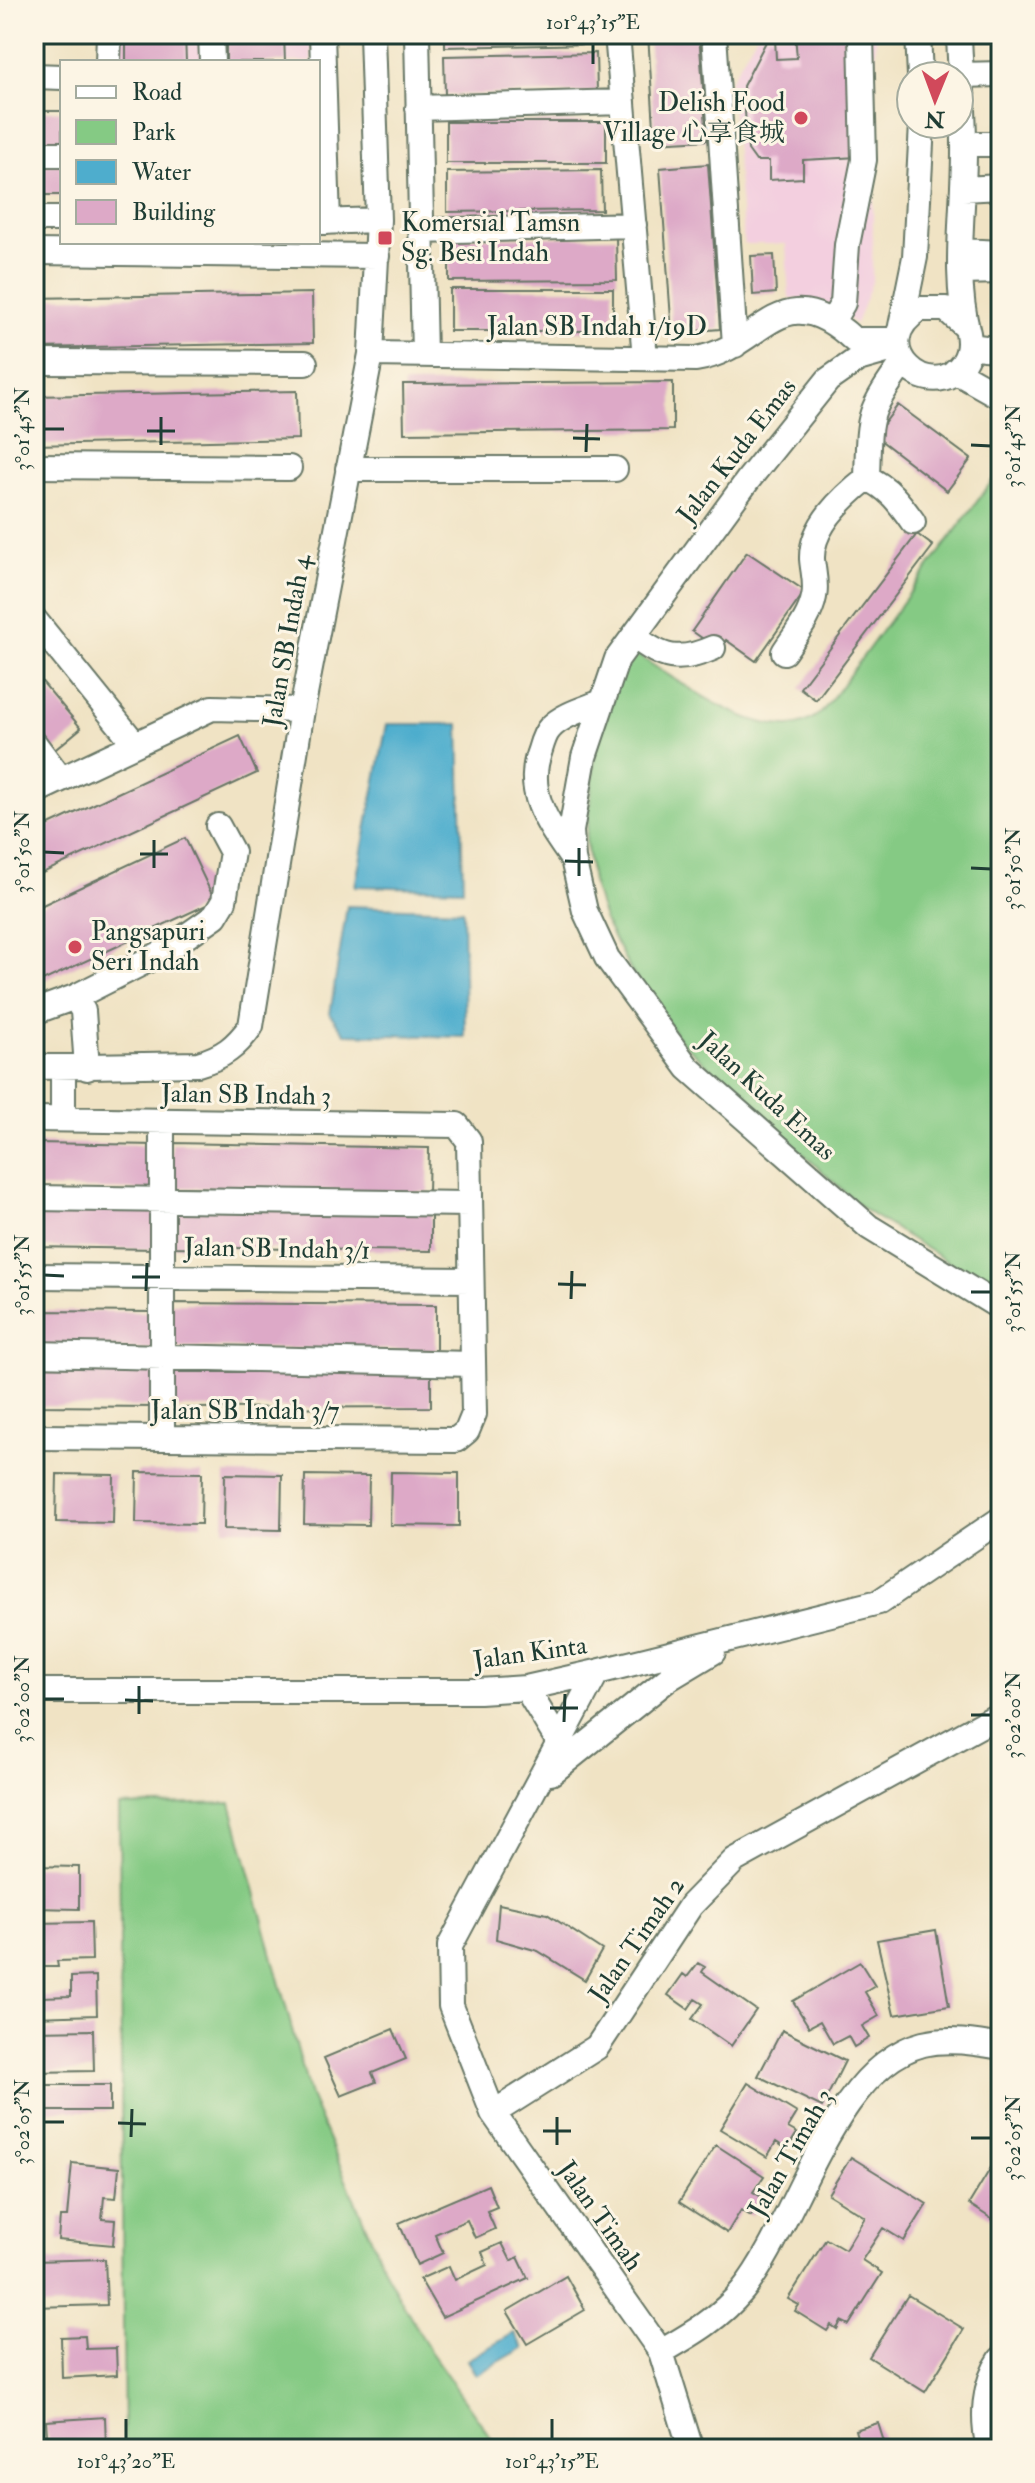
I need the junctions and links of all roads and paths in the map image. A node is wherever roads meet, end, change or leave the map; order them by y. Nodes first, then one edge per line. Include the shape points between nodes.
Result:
1 (109, 34) edge
2 (211, 34) edge
3 (322, 34) edge
4 (372, 34) edge
5 (417, 34) edge
6 (617, 34) edge
7 (714, 34) edge
8 (861, 34) edge
9 (918, 34) edge
10 (959, 34) edge
11 (108, 60) edge
12 (212, 60) edge
13 (919, 60) edge
14 (960, 60) edge
15 (1001, 74) edge
16 (975, 75) edge
17 (34, 76) edge
18 (60, 77) edge
19 (623, 102) junction
20 (418, 108) junction
21 (921, 140) edge
22 (964, 140) edge
23 (964, 144) junction
24 (1001, 144) edge
25 (34, 154) edge
26 (60, 154) edge
27 (1001, 177) edge
28 (963, 183) junction
29 (1001, 187) edge
30 (34, 219) edge
31 (60, 219) edge
32 (378, 220) junction
33 (323, 222) edge
34 (634, 225) junction
35 (421, 231) junction
36 (34, 252) edge
37 (1001, 253) edge
38 (377, 256) junction
39 (962, 262) junction
40 (1001, 271) edge
41 (833, 320) junction
42 (967, 336) junction
43 (900, 344) junction
44 (735, 345) junction
45 (1001, 350) edge
46 (371, 354) junction
47 (424, 355) junction
48 (645, 358) junction
49 (34, 362) edge
50 (305, 363) dead end
51 (955, 371) junction
52 (1001, 397) edge
53 (34, 466) edge
54 (289, 468) dead end
55 (348, 469) junction
56 (615, 469) dead end
57 (867, 478) junction
58 (913, 522) dead end
59 (34, 619) edge
60 (634, 636) junction
61 (713, 648) dead end
62 (784, 652) dead end
63 (599, 703) junction
64 (302, 710) junction
65 (34, 743) edge
66 (135, 744) junction
67 (61, 779) junction
68 (34, 792) edge
69 (218, 826) dead end
70 (573, 859) junction
71 (75, 997) junction
72 (34, 1012) edge
73 (34, 1067) edge
74 (75, 1068) junction
75 (63, 1118) junction
76 (34, 1119) edge
77 (162, 1122) junction
78 (34, 1198) edge
79 (163, 1199) junction
80 (470, 1204) junction
81 (34, 1276) edge
82 (163, 1276) junction
83 (471, 1280) junction
84 (1001, 1308) edge
85 (34, 1354) edge
86 (163, 1355) junction
87 (473, 1364) junction
88 (34, 1437) edge
89 (162, 1438) junction
90 (1001, 1519) edge
91 (731, 1641) junction
92 (597, 1672) junction
93 (526, 1688) junction
94 (34, 1691) edge
95 (1001, 1714) edge
96 (560, 1744) junction
97 (540, 1782) junction
98 (1001, 2047) edge
99 (493, 2113) junction
100 (661, 2352) junction
101 (1001, 2359) edge
102 (691, 2449) edge
103 (989, 2449) edge

1 - 11 street
2 - 12 street
3 - 33 street
4 - 32 street, Jalan SB Indah 4
5 - 20 street
6 - 19 street
7 - 44 street
8 - 41 street via 864,160 847,245 843,303
9 - 13 street
10 - 14 street
15 - 16 street
17 - 18 street
19 - 20 street
19 - 34 street
20 - 35 street
21 - 43 street via 915,257
22 - 23 street
23 - 24 street
23 - 28 street
25 - 26 street
27 - 28 street
28 - 29 street
28 - 39 street
30 - 31 street
32 - 33 street
32 - 38 street, Jalan SB Indah 4
34 - 35 street
34 - 48 street
35 - 47 street
36 - 38 street
37 - 39 street
38 - 46 street, Jalan SB Indah 4
39 - 40 street
39 - 42 street
41 - 43 street, Jalan SB Indah 1/19D via 854,340
41 - 44 street, Jalan SB Indah 1/19D via 792,312 773,317
42 - 43 street via 957,316 933,307 920,309
42 - 45 street
42 - 51 street via 965,360
43 - 51 street via 919,376
43 - 57 street via 871,412
43 - 60 street, Jalan Kuda Emas via 858,359 828,380
44 - 48 street, Jalan SB Indah 1/19D via 696,359
46 - 47 street, Jalan SB Indah 1/19D
46 - 55 street, Jalan SB Indah 4
47 - 48 street, Jalan SB Indah 1/19D
49 - 50 street
51 - 52 street
53 - 54 street
55 - 56 street
55 - 64 street, Jalan SB Indah 4
57 - 58 street via 892,492
57 - 62 street via 823,523 814,543 815,596
59 - 66 street
60 - 61 street via 654,652 671,657
60 - 63 street, Jalan Kuda Emas via 617,659
63 - 70 street, Jalan Kuda Emas via 571,831
63 - 70 street, Jalan Kuda Emas via 548,728 534,764 544,817
64 - 66 street via 212,708
64 - 74 street, Jalan SB Indah 4 via 251,1026 238,1045 198,1064
65 - 67 street
66 - 67 street
67 - 68 street
69 - 71 street via 232,852 224,901 215,916 162,953
70 - 84 street, Jalan Kuda Emas via 585,911 607,958 688,1068 869,1227
71 - 72 street
71 - 74 street via 83,1011
73 - 74 street, Jalan SB Indah 4
74 - 75 street
75 - 76 street, Jalan SB Indah 3
75 - 77 street, Jalan SB Indah 3
77 - 79 street
77 - 80 street, Jalan SB Indah 3 via 457,1125 469,1141
78 - 79 street
79 - 80 street
79 - 82 street
80 - 83 street
81 - 82 street, Jalan SB Indah 3/1
82 - 83 street, Jalan SB Indah 3/1
82 - 86 street
83 - 87 street
85 - 86 street
86 - 87 street
86 - 89 street
87 - 89 street, Jalan SB Indah 3/7 via 474,1414 456,1440
88 - 89 street, Jalan SB Indah 3/7
90 - 91 street, Jalan Kinta via 879,1602
91 - 92 street, Jalan Kinta
91 - 97 street via 668,1679
92 - 93 street, Jalan Kinta
92 - 96 street, Jalan Timah
93 - 94 street, Jalan Kinta
93 - 96 street
95 - 99 street, Jalan Timah 2 via 735,1860 691,1905 597,2047
96 - 97 street, Jalan Timah
97 - 99 street, Jalan Timah via 450,1946 451,2006
98 - 100 street, Jalan Timah 3 via 972,2041 922,2044 865,2082 821,2146 744,2289 704,2328
99 - 100 street, Jalan Timah
100 - 102 street, Jalan Timah
101 - 103 street via 992,2372 985,2404

